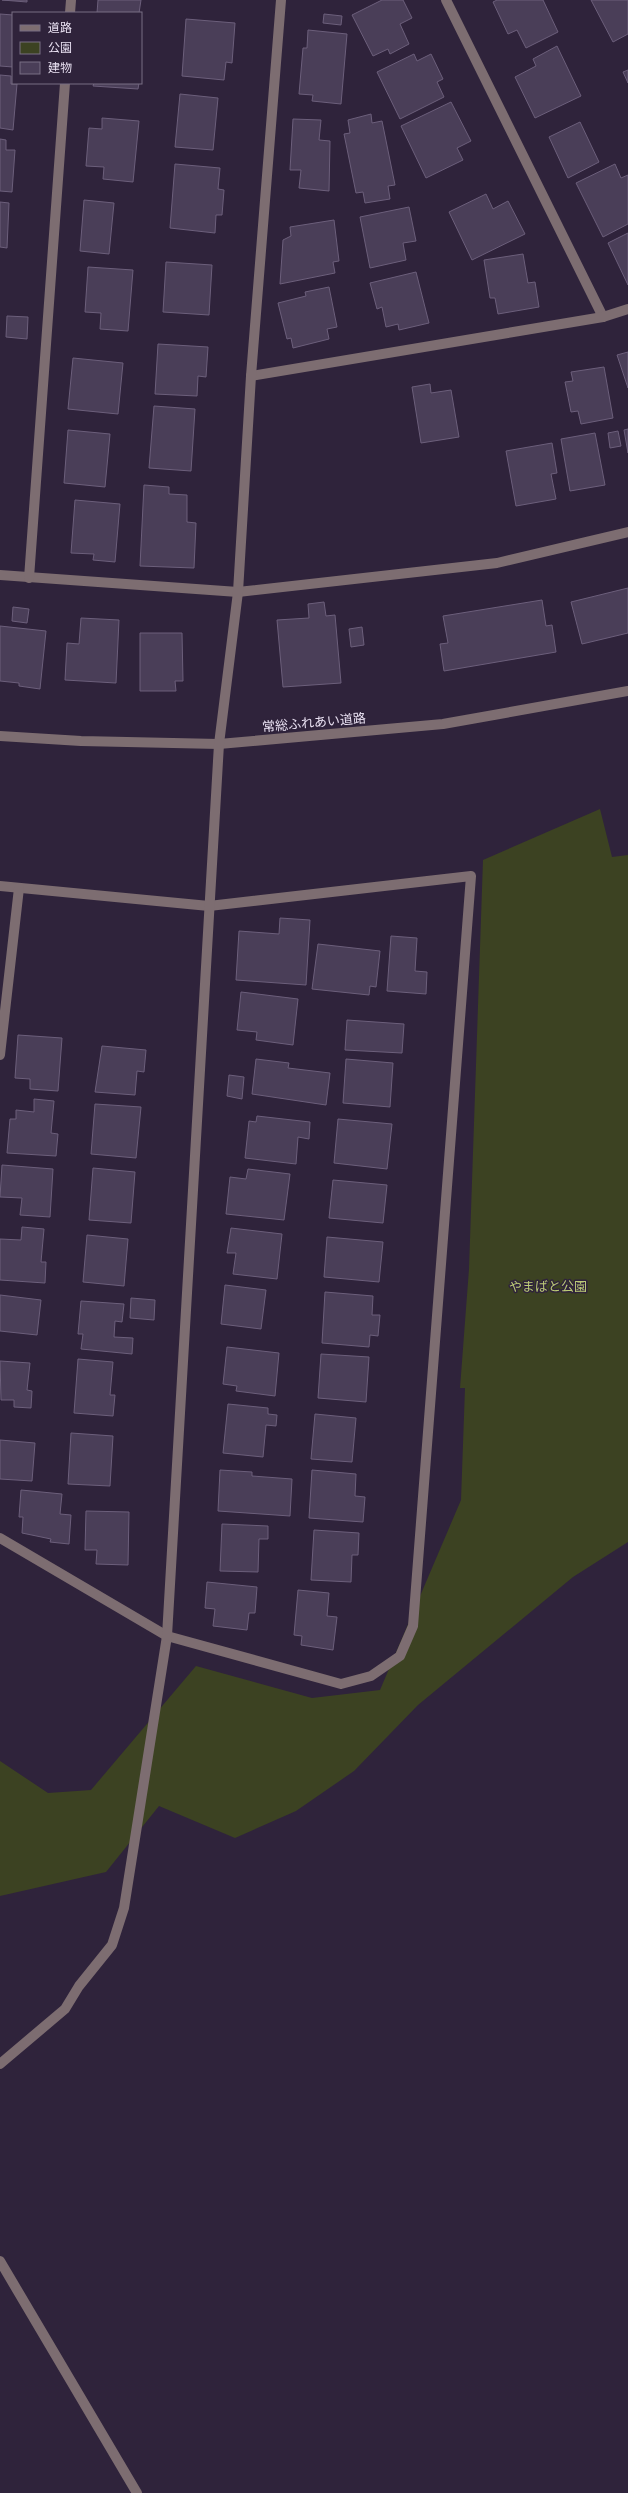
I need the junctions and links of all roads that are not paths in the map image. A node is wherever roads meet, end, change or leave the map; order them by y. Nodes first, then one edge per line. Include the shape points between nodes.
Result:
1 (71, 0) edge
2 (281, 0) edge
3 (446, 0) edge
4 (70, 12) edge
5 (65, 84) edge
6 (628, 309) edge
7 (603, 317) junction
8 (251, 376) junction
9 (628, 532) edge
10 (0, 575) edge
11 (29, 578) junction
12 (238, 592) junction
13 (628, 691) edge
14 (0, 736) edge
15 (219, 744) junction
16 (0, 886) edge
17 (19, 888) junction
18 (209, 906) junction
19 (0, 1055) edge
20 (0, 1538) edge
21 (167, 1636) junction
22 (0, 2064) edge
23 (0, 2262) edge
24 (137, 2493) edge

1 - 4 street
2 - 8 street
3 - 7 street
5 - 11 street
6 - 7 street
7 - 8 street
8 - 12 street
9 - 12 street via 497,562
10 - 11 street
11 - 12 street
12 - 15 street
13 - 15 street, 常総ふれあい道路 via 443,724
14 - 15 street, 常総ふれあい道路 via 81,742
15 - 18 street
16 - 17 street
17 - 18 street
17 - 19 street
18 - 21 street
18 - 21 street via 470,876 413,1626 400,1656 370,1676 341,1684
20 - 21 street
21 - 22 street via 124,1908 112,1945 79,1986 65,2009
23 - 24 street

